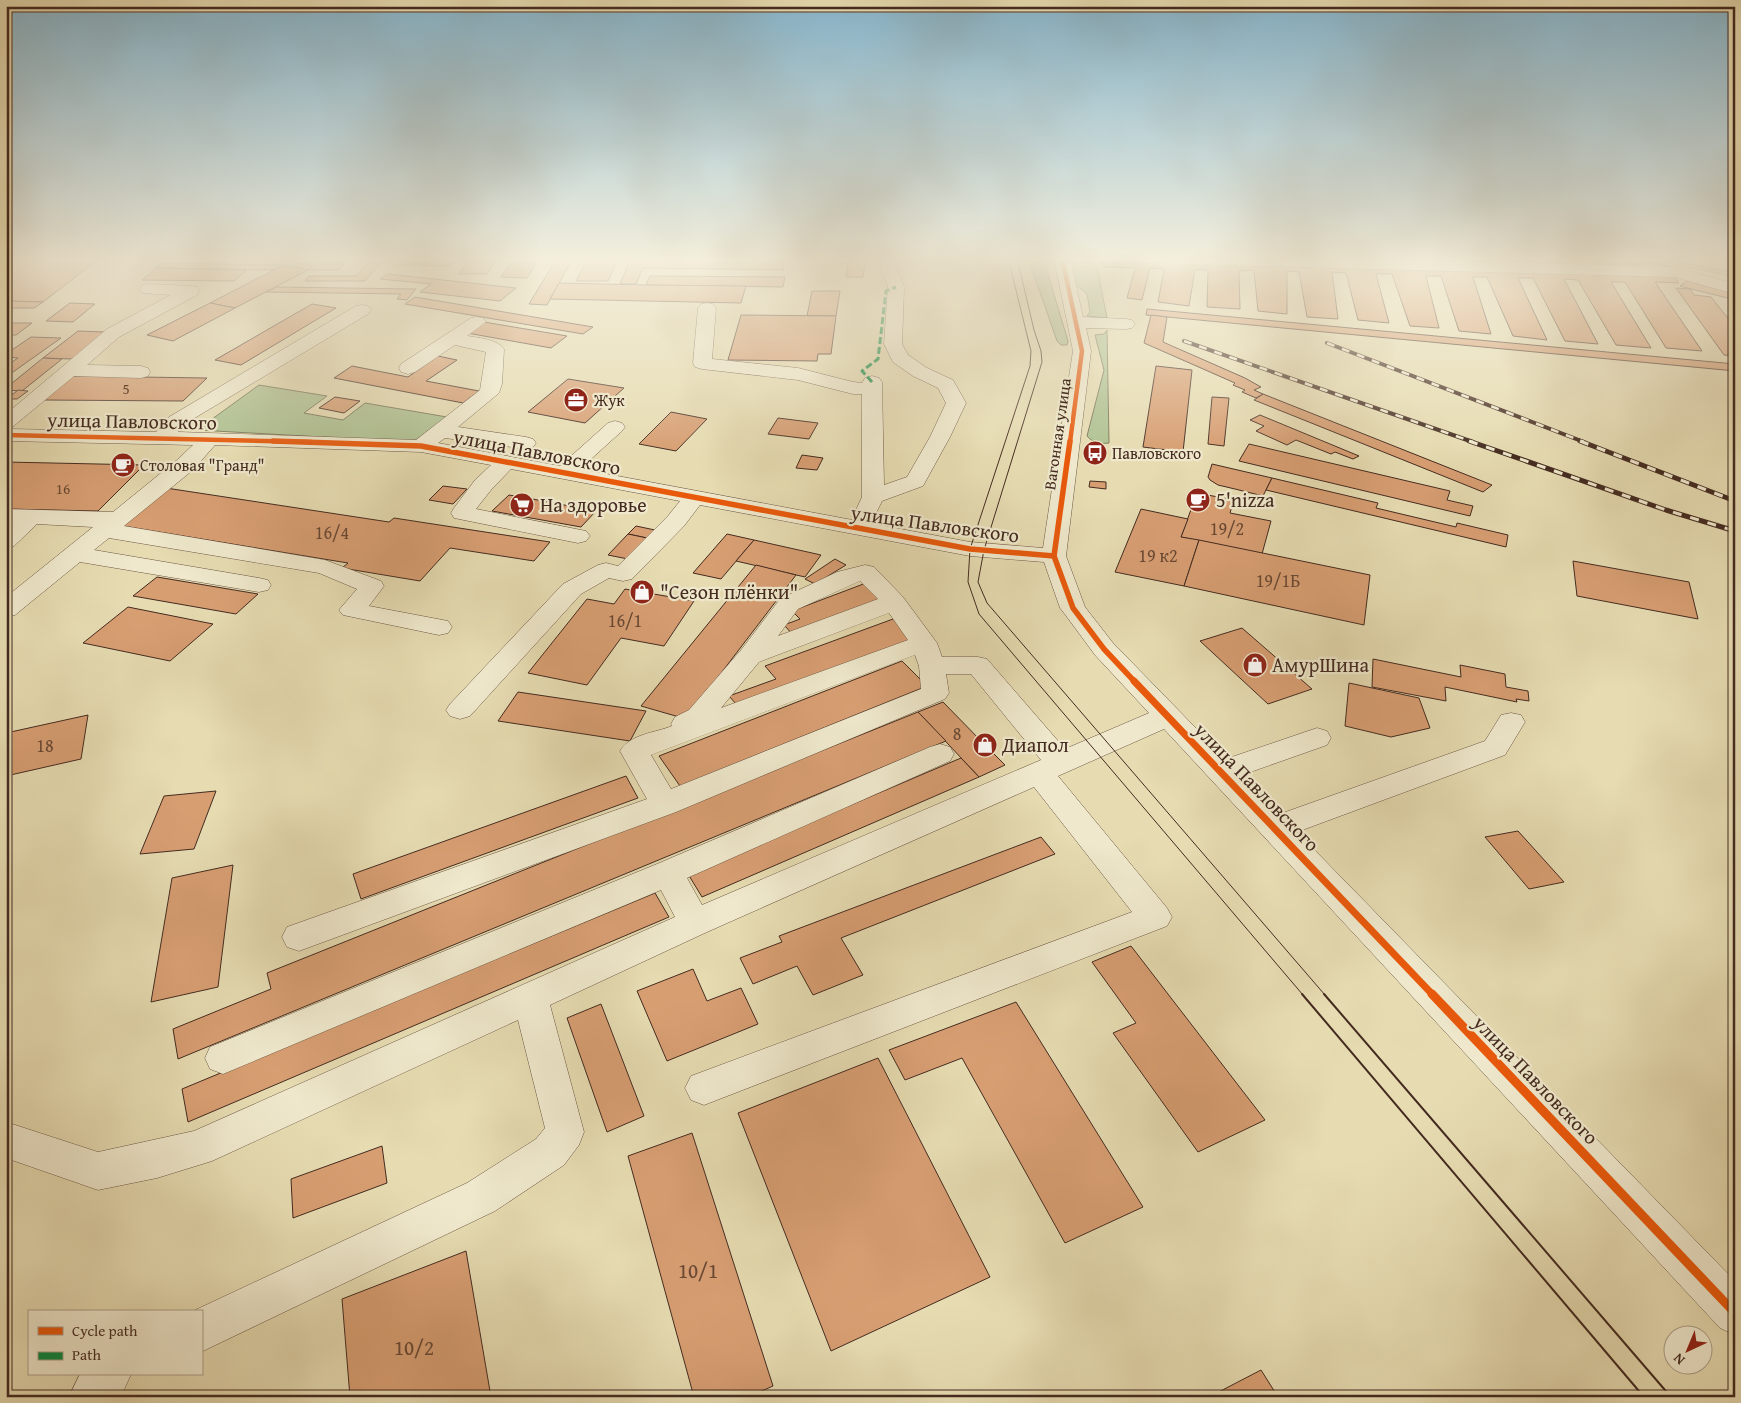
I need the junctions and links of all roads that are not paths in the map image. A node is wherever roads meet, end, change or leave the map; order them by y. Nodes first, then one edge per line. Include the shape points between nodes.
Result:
1 (131, 323) edge
2 (340, 323) edge
3 (475, 323) edge
4 (706, 323) edge
5 (894, 323) edge
6 (1076, 323) edge
7 (1113, 323) edge
8 (1126, 324) dead end
9 (452, 339) junction
10 (408, 368) dead end
11 (71, 370) junction
12 (141, 372) dead end
13 (6, 424) edge
14 (615, 427) dead end
15 (441, 431) junction
16 (6, 435) edge
17 (162, 438) junction
18 (210, 439) junction
19 (526, 443) dead end
20 (421, 446) junction
21 (506, 462) junction
22 (564, 473) junction
23 (872, 497) junction
24 (694, 498) junction
25 (6, 516) edge
26 (32, 517) junction
27 (109, 525) junction
28 (859, 530) junction
29 (578, 536) dead end
30 (6, 541) edge
31 (73, 554) junction
32 (1054, 556) junction
33 (259, 584) dead end
34 (894, 602) junction
35 (6, 610) edge
36 (439, 627) dead end
37 (928, 655) junction
38 (750, 656) junction
39 (460, 710) dead end
40 (1168, 716) junction
41 (1511, 722) dead end
42 (1318, 738) dead end
43 (634, 750) junction
44 (940, 754) dead end
45 (1050, 769) junction
46 (1220, 772) junction
47 (665, 804) junction
48 (1275, 828) junction
49 (668, 873) junction
50 (695, 923) junction
51 (299, 937) dead end
52 (530, 998) junction
53 (223, 1058) dead end
54 (704, 1088) dead end
55 (6, 1140) edge
56 (1735, 1312) edge
57 (202, 1330) edge
58 (105, 1376) edge
59 (92, 1397) edge

1 - 11 street via 114,333
2 - 17 street via 176,422
3 - 9 street
4 - 23 street via 702,363 798,374 853,388 872,386
5 - 23 street via 893,344 900,358 946,384 956,403 915,481
6 - 32 street, Вагонная улица via 1082,350
7 - 8 street
9 - 10 street
9 - 15 street via 495,349 492,384 489,394
11 - 12 street
11 - 13 street
14 - 22 street
15 - 19 street
15 - 20 street
16 - 17 street, улица Павловского
17 - 18 street, улица Павловского
18 - 20 street, улица Павловского
18 - 27 street via 185,464
20 - 21 street, улица Павловского
21 - 22 street, улица Павловского
21 - 29 street via 482,485 462,513
22 - 24 street, улица Павловского
23 - 28 street
24 - 28 street, улица Павловского
24 - 39 street via 676,521 623,574 606,570 572,589
25 - 26 street
26 - 27 street
26 - 30 street
27 - 31 street
27 - 36 street via 126,533 325,568 372,586 352,610
28 - 32 street, улица Павловского via 970,550
31 - 33 street
31 - 35 street
32 - 40 street, улица Павловского via 1073,608 1104,649
34 - 37 street
34 - 38 street
34 - 38 street via 865,572 846,578 789,604
37 - 43 street
37 - 45 street via 978,665
37 - 47 street via 935,693
38 - 43 street via 699,717
40 - 45 street
40 - 46 street, улица Павловского
41 - 48 street via 1495,748
42 - 46 street
43 - 47 street
44 - 49 street
45 - 50 street
45 - 54 street via 1155,917
46 - 48 street, улица Павловского
47 - 51 street
48 - 56 street, улица Павловского
49 - 50 street
49 - 53 street
50 - 52 street
52 - 55 street via 198,1148 98,1171
52 - 57 street via 565,1132 550,1152 481,1197
58 - 59 street

